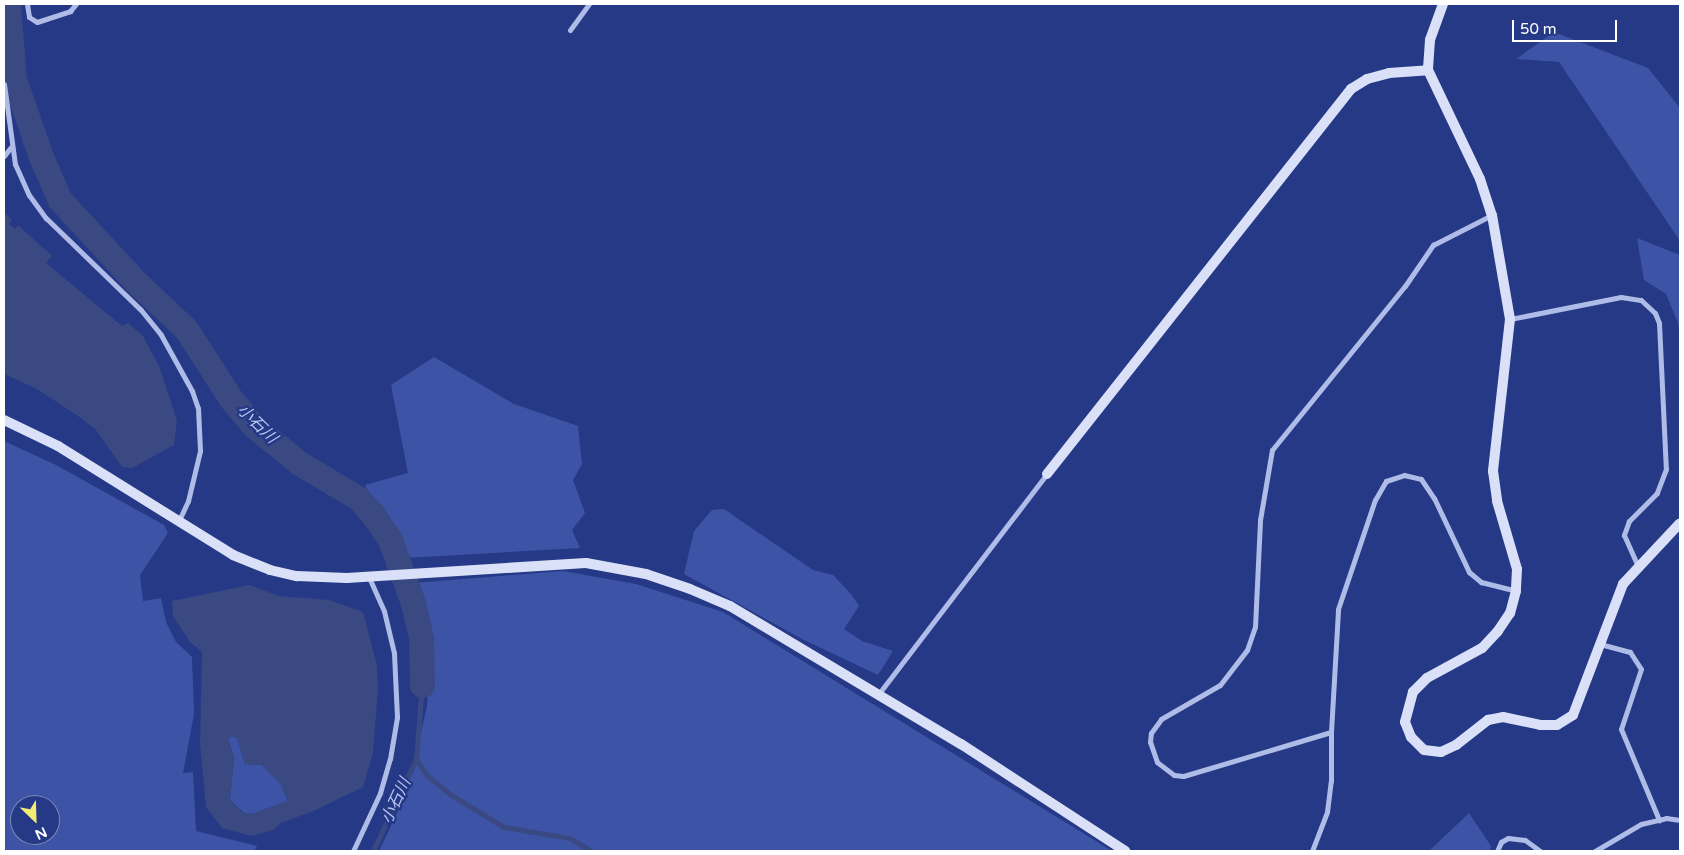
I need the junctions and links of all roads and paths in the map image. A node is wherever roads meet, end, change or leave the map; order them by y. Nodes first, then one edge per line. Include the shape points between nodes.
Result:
1 (27, 4) edge
2 (76, 4) edge
3 (589, 4) edge
4 (1443, 4) edge
5 (570, 30) dead end
6 (1428, 70) junction
7 (4, 84) edge
8 (11, 147) junction
9 (4, 156) edge
10 (1492, 215) junction
11 (1510, 319) junction
12 (4, 420) edge
13 (1048, 474) joint
14 (179, 520) junction
15 (1680, 522) edge
16 (1638, 567) junction
17 (368, 576) junction
18 (1516, 591) junction
19 (1600, 644) junction
20 (877, 696) junction
21 (1330, 732) junction
22 (1659, 820) junction
23 (1680, 820) edge
24 (353, 851) edge
25 (1125, 851) edge
26 (1312, 851) edge
27 (1496, 851) edge
28 (1540, 851) edge
29 (1595, 851) edge

1 - 2 street via 29,17 37,22 70,11
3 - 5 street
4 - 6 street via 1430,40
6 - 10 street via 1480,179
6 - 13 street via 1389,73 1367,79 1351,89
7 - 8 street
8 - 9 street
8 - 14 street via 15,164 46,218 141,310 161,335 192,391 198,408 200,451 188,501
10 - 11 street
10 - 21 street via 1433,245 1405,286 1272,450 1260,520 1255,627 1247,650 1220,685 1161,719 1151,733 1150,742 1157,762 1174,775 1183,776
11 - 16 street via 1621,297 1641,300 1655,313 1659,323 1666,469 1657,493 1629,521 1624,536
11 - 18 street via 1493,471 1497,501 1516,569
12 - 14 street via 58,446
13 - 20 street
14 - 17 street via 233,555 270,570 297,576
15 - 16 street
16 - 19 street via 1618,593
17 - 20 street via 586,563 646,574 730,606
17 - 24 street via 384,611 394,653 397,717 380,793
18 - 19 street via 1510,613 1482,648 1427,678 1413,692 1405,722 1410,737 1424,750 1441,752 1456,745 1488,720 1503,717 1540,726 1557,725 1573,715
18 - 21 street via 1481,582 1469,572 1434,498 1421,479 1404,475 1386,481 1375,500 1338,609
19 - 22 street via 1630,652 1641,669 1621,729
20 - 25 street via 961,744
21 - 26 street via 1331,781 1326,812
22 - 23 street
22 - 29 street via 1641,824
27 - 28 street via 1508,838 1526,840

